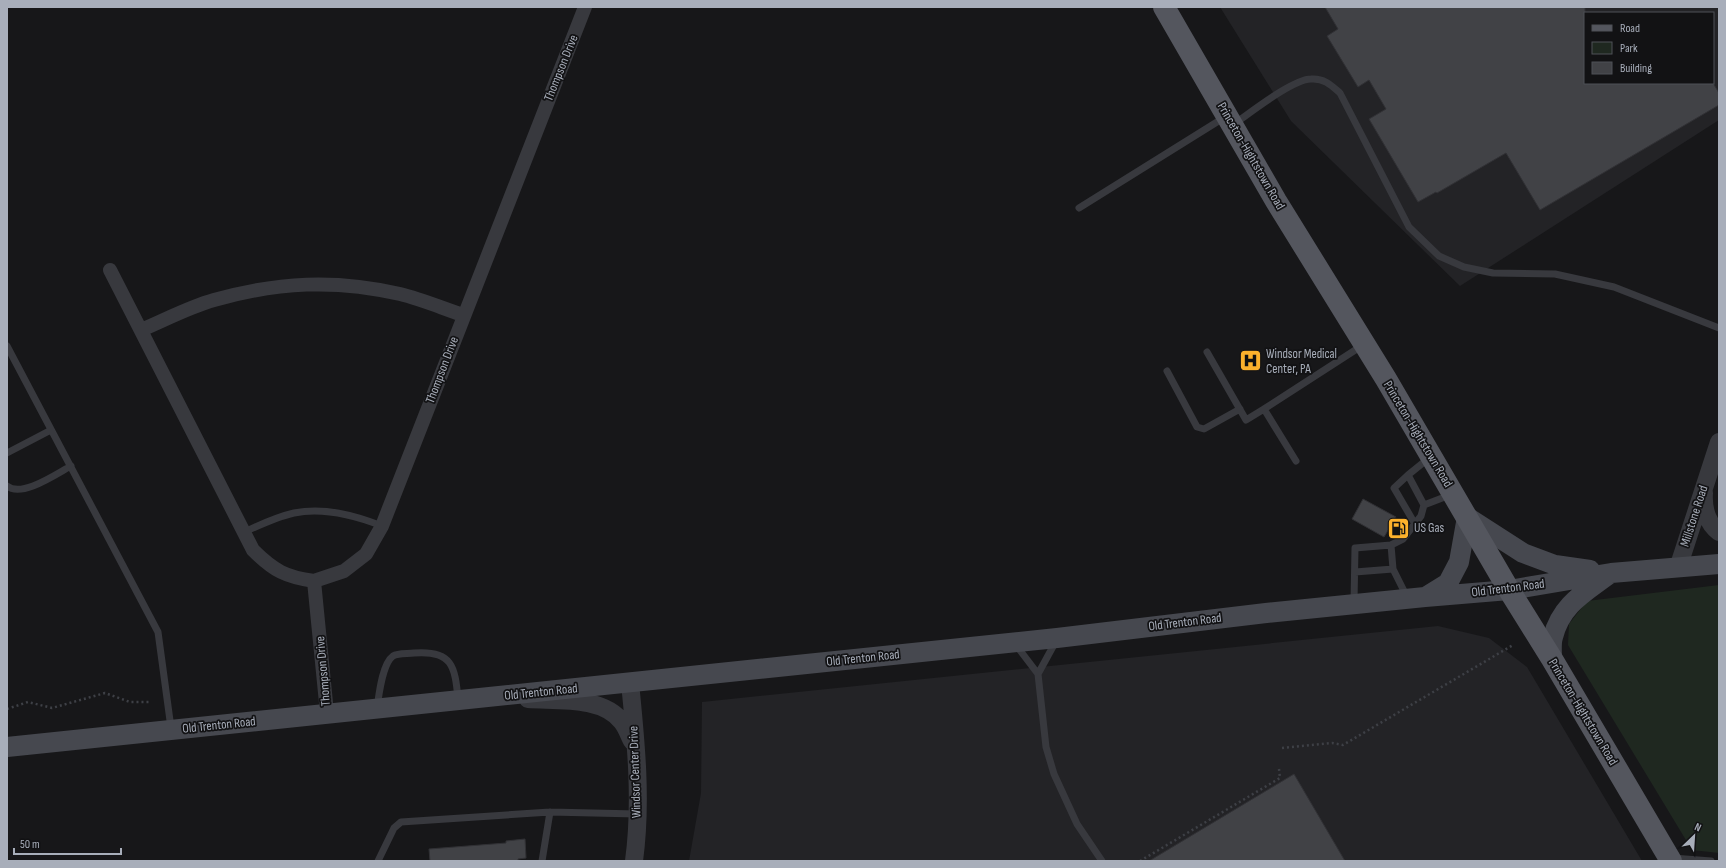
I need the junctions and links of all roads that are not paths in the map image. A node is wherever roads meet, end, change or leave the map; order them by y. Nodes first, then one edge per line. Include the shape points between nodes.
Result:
1 (585, 7) edge
2 (1164, 7) edge
3 (1229, 121) junction
4 (1079, 208) dead end
5 (110, 270) dead end
6 (463, 316) junction
7 (1719, 328) edge
8 (141, 330) junction
9 (1365, 344) junction
10 (7, 346) edge
11 (1206, 352) dead end
12 (1167, 371) dead end
13 (1240, 408) junction
14 (1264, 409) junction
15 (51, 430) junction
16 (1719, 442) edge
17 (7, 443) edge
18 (9, 452) edge
19 (1431, 456) junction
20 (1296, 461) dead end
21 (71, 466) junction
22 (1408, 475) junction
23 (1704, 484) junction
24 (7, 486) edge
25 (1454, 494) junction
26 (1424, 505) junction
27 (1467, 516) junction
28 (1415, 524) junction
29 (382, 526) junction
30 (244, 532) junction
31 (1719, 532) edge
32 (1391, 545) junction
33 (1719, 564) edge
34 (1678, 568) junction
35 (1393, 569) junction
36 (1355, 572) junction
37 (1611, 573) junction
38 (314, 582) junction
39 (1509, 590) junction
40 (1417, 598) junction
41 (1354, 604) junction
42 (1058, 638) junction
43 (1014, 642) junction
44 (1552, 659) junction
45 (1038, 674) junction
46 (630, 683) junction
47 (489, 697) junction
48 (458, 700) junction
49 (376, 708) junction
50 (327, 713) junction
51 (171, 731) junction
52 (7, 747) edge
53 (637, 750) junction
54 (550, 812) junction
55 (637, 814) junction
56 (1670, 859) edge
57 (378, 861) edge
58 (542, 861) edge
59 (634, 861) edge
60 (1102, 861) edge
61 (1711, 861) edge

1 - 6 street, Thompson Drive
2 - 3 main road, Princeton-Hightstown Road
3 - 4 lane
3 - 7 lane via 1294,84 1310,79 1328,82 1340,93 1409,227 1439,256 1464,267 1493,273 1555,274 1614,287
3 - 9 main road, Princeton-Hightstown Road
5 - 8 street
6 - 8 street via 401,294 354,286 307,284 266,287 212,300
6 - 29 street, Thompson Drive
8 - 30 street
9 - 14 lane
9 - 19 main road, Princeton-Hightstown Road
10 - 15 lane
11 - 13 lane
12 - 13 lane via 1197,426 1204,430
13 - 14 lane via 1246,420
14 - 20 lane
15 - 18 lane
15 - 21 lane
16 - 23 street, Millstone Road
17 - 18 lane
19 - 22 lane
19 - 25 main road, Princeton-Hightstown Road
21 - 24 lane via 27,489 10,489
21 - 51 lane via 158,632
22 - 26 lane
22 - 28 lane via 1394,488
23 - 31 street via 1703,506 1712,527
23 - 34 street, Millstone Road
25 - 26 lane
25 - 27 main road, Princeton-Hightstown Road
26 - 28 lane
27 - 37 main road via 1523,553 1555,566
27 - 39 main road, Princeton-Hightstown Road
27 - 40 main road via 1459,562 1448,583
28 - 32 lane via 1403,540
29 - 30 lane via 334,512 312,511 293,513
29 - 38 street, Thompson Drive via 366,554 344,571
30 - 38 street via 253,550 268,565 291,578
32 - 35 lane
32 - 36 lane via 1355,548
33 - 34 main road, Old Trenton Road
34 - 37 main road, Old Trenton Road
35 - 36 lane
35 - 40 lane
36 - 41 lane
37 - 39 main road, Old Trenton Road
37 - 44 main road via 1568,605 1553,637
38 - 50 street, Thompson Drive
39 - 40 main road, Old Trenton Road
39 - 44 main road, Princeton-Hightstown Road
40 - 41 main road, Old Trenton Road
41 - 42 main road, Old Trenton Road
42 - 43 main road, Old Trenton Road
42 - 45 lane
43 - 45 lane
43 - 46 main road, Old Trenton Road
44 - 56 main road, Princeton-Hightstown Road
45 - 60 lane via 1046,747 1054,774 1077,824
46 - 47 main road, Old Trenton Road
46 - 53 street, Windsor Center Drive
47 - 48 main road, Old Trenton Road
47 - 53 street via 587,702 606,708 622,721
48 - 49 main road, Old Trenton Road
48 - 49 lane via 453,668 443,656 428,653 400,654 390,660 384,672
49 - 50 main road, Old Trenton Road
50 - 51 main road, Old Trenton Road
51 - 52 main road, Old Trenton Road
53 - 55 street, Windsor Center Drive
54 - 55 lane
54 - 57 lane via 401,822 394,828
54 - 58 lane
55 - 59 street, Windsor Center Drive
56 - 61 lane

